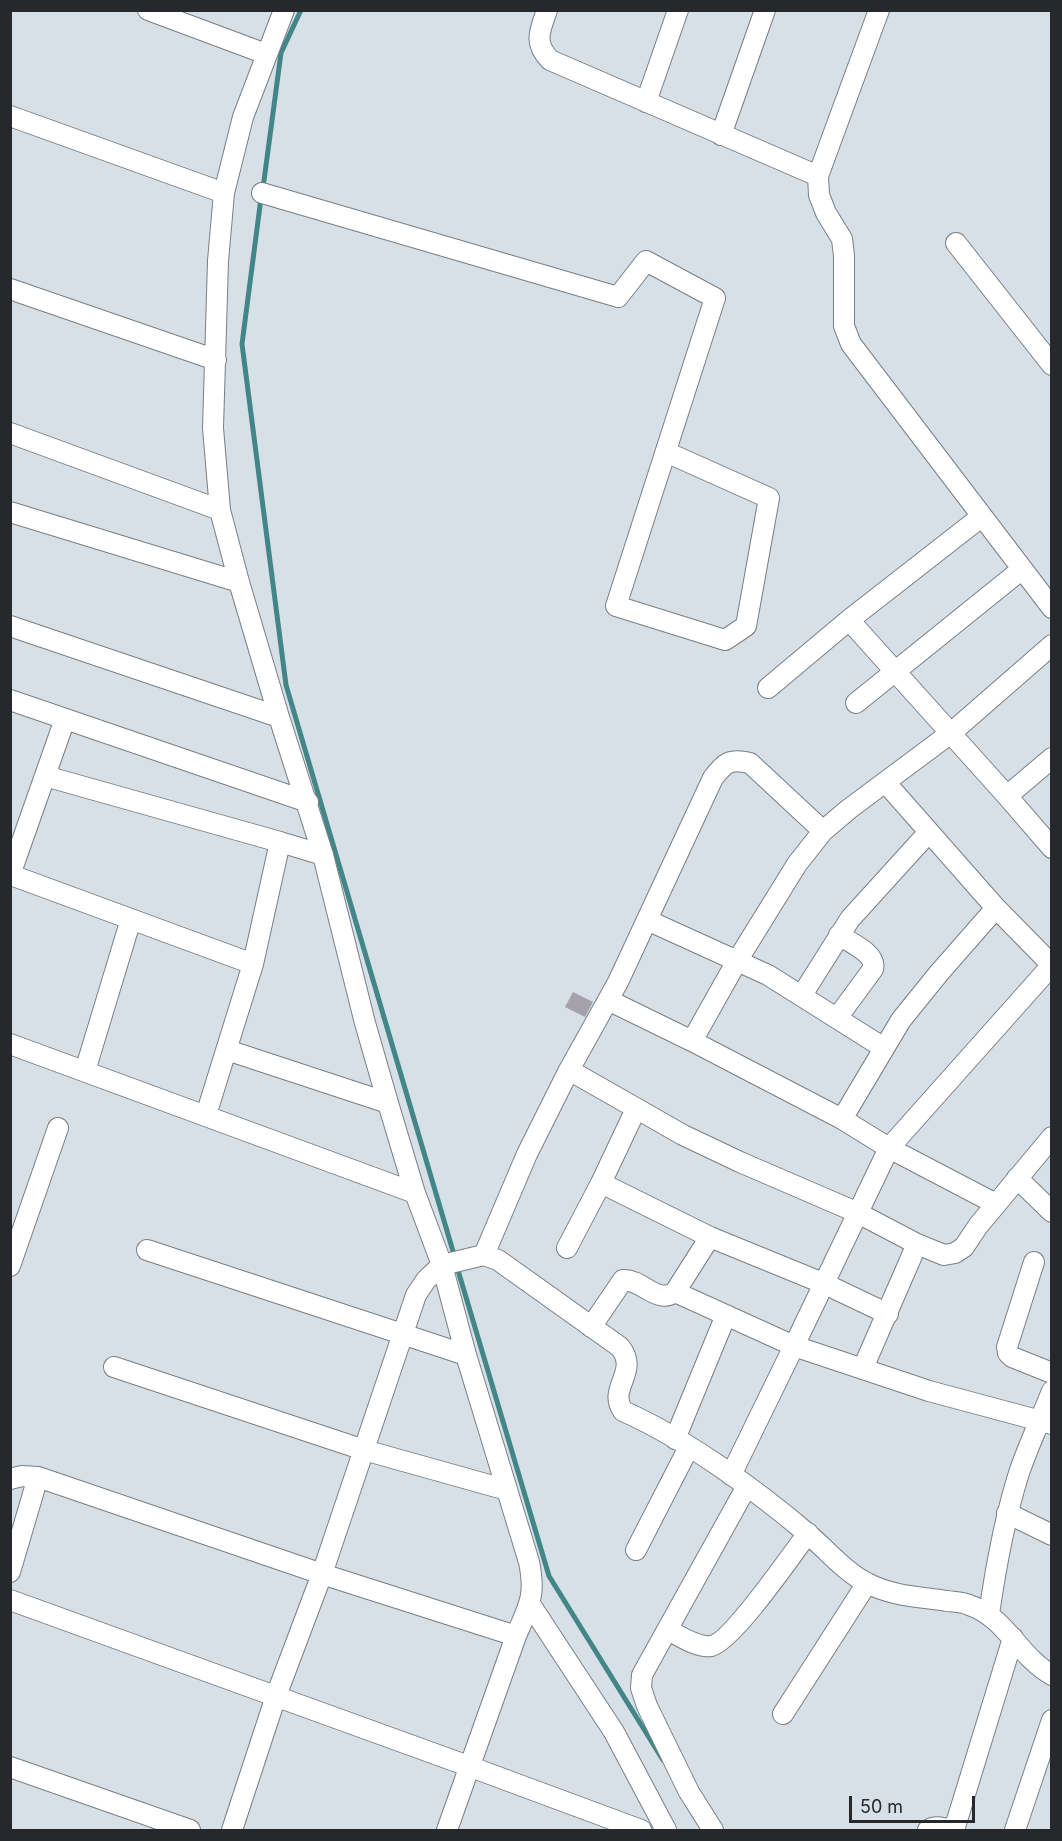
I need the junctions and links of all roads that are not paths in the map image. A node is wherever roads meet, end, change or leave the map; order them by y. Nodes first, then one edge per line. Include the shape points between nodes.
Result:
1 (148, 10) edge
2 (284, 10) edge
3 (548, 10) edge
4 (678, 10) edge
5 (765, 10) edge
6 (879, 10) edge
7 (266, 54) junction
8 (646, 102) junction
9 (10, 116) edge
10 (721, 135) junction
11 (818, 176) junction
12 (224, 193) junction
13 (262, 193) dead end
14 (956, 243) dead end
15 (10, 289) edge
16 (216, 360) junction
17 (1052, 365) edge
18 (10, 433) edge
19 (666, 452) junction
20 (220, 510) junction
21 (10, 512) edge
22 (981, 517) junction
23 (1021, 570) junction
24 (239, 582) junction
25 (1052, 608) edge
26 (849, 620) junction
27 (10, 626) edge
28 (1050, 651) edge
29 (894, 672) junction
30 (768, 688) dead end
31 (10, 700) edge
32 (856, 703) dead end
33 (279, 717) junction
34 (66, 719) junction
35 (951, 733) junction
36 (1052, 758) edge
37 (45, 776) junction
38 (886, 783) junction
39 (1007, 796) junction
40 (308, 802) junction
41 (823, 831) junction
42 (929, 832) junction
43 (280, 842) junction
44 (1052, 848) edge
45 (323, 855) junction
46 (11, 875) edge
47 (996, 908) junction
48 (131, 919) junction
49 (647, 920) junction
50 (839, 935) junction
51 (737, 961) junction
52 (252, 964) junction
53 (802, 995) junction
54 (608, 1000) junction
55 (837, 1018) junction
56 (692, 1041) junction
57 (10, 1044) edge
58 (884, 1048) junction
59 (227, 1050) junction
60 (569, 1070) junction
61 (85, 1071) junction
62 (388, 1103) junction
63 (636, 1109) junction
64 (206, 1115) junction
65 (842, 1119) junction
66 (58, 1128) dead end
67 (1052, 1137) edge
68 (888, 1148) junction
69 (1017, 1178) junction
70 (601, 1183) junction
71 (415, 1193) junction
72 (996, 1204) junction
73 (856, 1212) junction
74 (1052, 1212) edge
75 (710, 1237) junction
76 (918, 1244) junction
77 (567, 1248) dead end
78 (147, 1250) dead end
79 (480, 1255) junction
80 (447, 1263) junction
81 (1034, 1263) dead end
82 (10, 1266) edge
83 (825, 1284) junction
84 (675, 1292) junction
85 (888, 1314) junction
86 (726, 1315) junction
87 (591, 1327) junction
88 (401, 1334) junction
89 (794, 1346) junction
90 (466, 1355) junction
91 (114, 1367) dead end
92 (863, 1368) junction
93 (1052, 1373) edge
94 (1052, 1391) edge
95 (1046, 1422) edge
96 (682, 1443) junction
97 (364, 1450) junction
98 (38, 1477) junction
99 (10, 1479) edge
100 (739, 1481) junction
101 (507, 1490) junction
102 (1007, 1513) junction
103 (808, 1533) junction
104 (1052, 1535) edge
105 (636, 1550) dead end
106 (10, 1572) edge
107 (322, 1574) junction
108 (867, 1583) junction
109 (10, 1600) edge
110 (530, 1604) junction
111 (988, 1614) junction
112 (668, 1630) junction
113 (516, 1636) junction
114 (1013, 1638) junction
115 (1052, 1675) edge
116 (276, 1696) junction
117 (783, 1714) dead end
118 (1052, 1720) edge
119 (10, 1767) edge
120 (471, 1767) junction
121 (190, 1830) edge
122 (232, 1830) edge
123 (447, 1830) edge
124 (641, 1830) edge
125 (666, 1830) edge
126 (713, 1830) edge
127 (928, 1830) edge
128 (953, 1830) edge
129 (1015, 1830) edge

1 - 7 street
2 - 7 street
3 - 8 street via 539,34 541,50 550,60
4 - 8 street
5 - 10 street
6 - 11 street
7 - 12 street via 243,117
8 - 10 street
9 - 12 street
10 - 11 street
11 - 22 street via 819,195 842,239 844,326 851,344
12 - 16 street
13 - 19 street via 618,297 646,261 715,298
14 - 17 street
15 - 16 street
16 - 20 street via 213,428
18 - 20 street
19 - 19 street via 616,606 725,640 746,626 769,498
20 - 24 street
21 - 24 street
22 - 23 street
22 - 26 street
23 - 25 street
23 - 29 street
24 - 33 street
26 - 29 street
26 - 30 street
27 - 33 street
28 - 35 street
29 - 32 street
29 - 35 street
31 - 34 street
33 - 40 street
34 - 37 street
34 - 40 street
35 - 38 street
35 - 39 street
36 - 39 street
37 - 43 street
37 - 46 street
38 - 41 street
38 - 42 street
39 - 44 street
40 - 45 street
41 - 49 street via 750,763 736,760 724,765 713,778
41 - 51 street via 797,864
42 - 47 street
42 - 50 street via 872,892
43 - 45 street
43 - 52 street
45 - 62 street
46 - 48 street
47 - 58 street via 901,1020
47 - 68 street via 1052,965
48 - 52 street
48 - 61 street
49 - 51 street
49 - 54 street
50 - 53 street
50 - 55 street via 874,963
51 - 53 street
51 - 56 street
52 - 59 street
53 - 55 street
54 - 56 street
54 - 60 street
55 - 58 street
56 - 65 street
57 - 61 street
58 - 65 street
59 - 62 street
59 - 64 street
60 - 63 street
60 - 79 street
61 - 64 street
62 - 71 street
63 - 70 street
63 - 73 street via 740,1162
64 - 71 street
65 - 68 street
66 - 82 street
67 - 69 street
68 - 72 street
68 - 73 street
69 - 72 street
69 - 74 street
70 - 75 street
70 - 77 street
71 - 80 street
72 - 76 street via 955,1254
73 - 76 street
73 - 83 street
75 - 83 street
75 - 84 street
76 - 85 street
78 - 88 street
79 - 80 street
79 - 87 street via 498,1260
80 - 88 street via 426,1280 416,1295
80 - 90 street
81 - 93 street via 1007,1347 1012,1357
83 - 85 street
83 - 89 street
84 - 86 street
84 - 87 street via 669,1297 662,1296 630,1279 623,1280
85 - 92 street
86 - 89 street
86 - 96 street
87 - 96 street via 627,1355 628,1367 618,1403 623,1411
88 - 90 street
88 - 97 street
89 - 92 street
89 - 100 street
90 - 101 street
91 - 97 street
92 - 95 street via 929,1391
94 - 95 street
95 - 102 street via 1020,1471
96 - 100 street
96 - 105 street
97 - 101 street
97 - 107 street
98 - 99 street
98 - 106 street
98 - 107 street
100 - 103 street
100 - 112 street
101 - 110 street via 529,1562 533,1584
102 - 104 street
102 - 111 street
103 - 108 street
103 - 112 street via 724,1640 712,1646 699,1645
107 - 113 street
107 - 116 street
108 - 111 street via 895,1593 969,1605
108 - 117 street
109 - 116 street
110 - 113 street
110 - 125 street via 614,1732
111 - 114 street
112 - 126 street via 642,1675 641,1688 689,1792
113 - 120 street
114 - 115 street via 1026,1656
114 - 128 street
116 - 120 street
116 - 122 street
118 - 129 street
119 - 121 street
120 - 123 street
120 - 124 street
127 - 128 street

